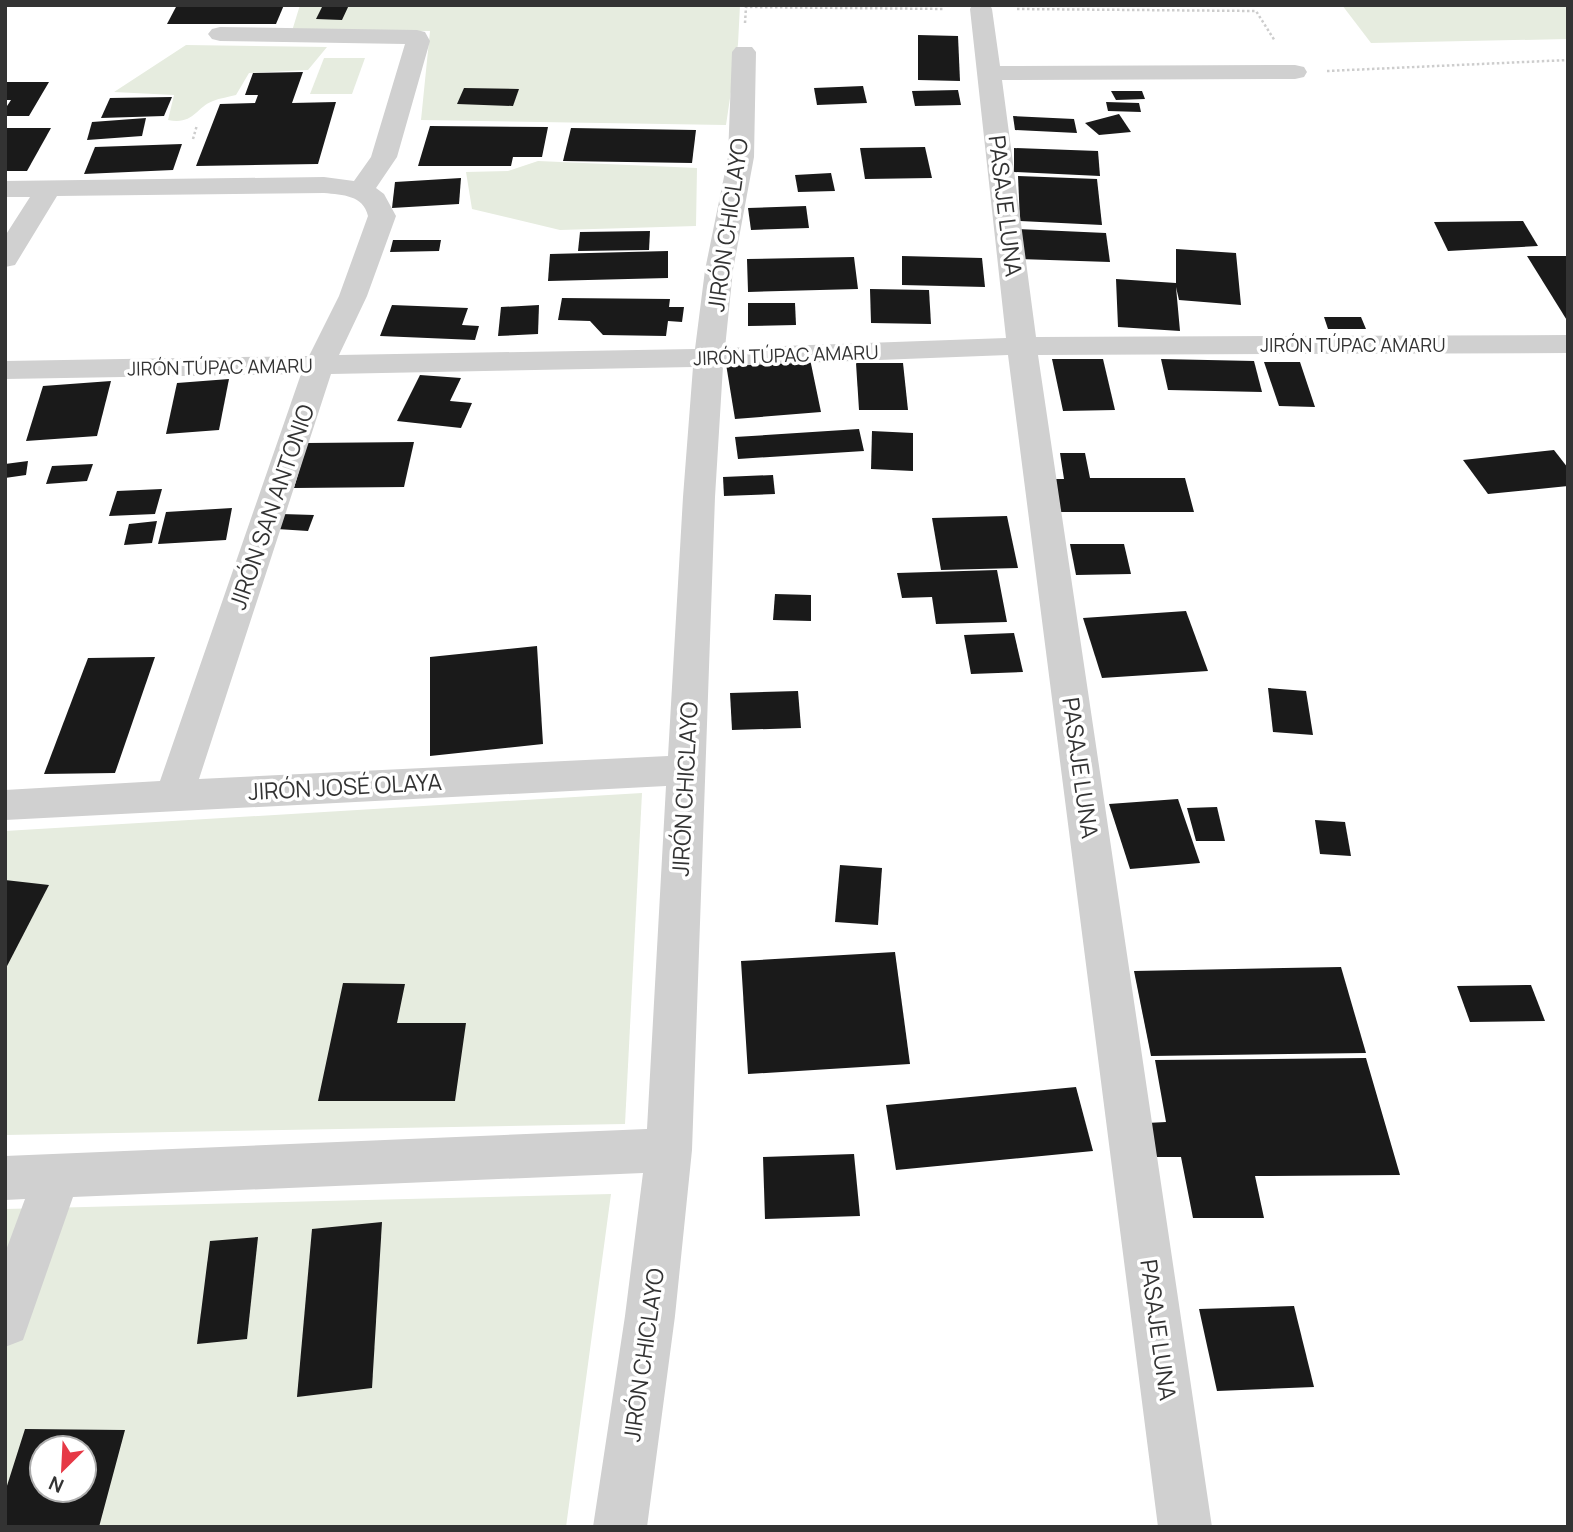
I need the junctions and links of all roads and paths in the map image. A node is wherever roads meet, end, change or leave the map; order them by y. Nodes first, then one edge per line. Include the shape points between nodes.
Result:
1 (981, 9) junction
2 (220, 34) dead end
3 (744, 52) joint
4 (1568, 61) edge
5 (1295, 72) junction
6 (988, 73) junction
7 (197, 125) dead end
8 (193, 139) dead end
9 (49, 188) junction
10 (5, 189) edge
11 (361, 191) junction
12 (5, 259) edge
13 (1568, 344) edge
14 (1022, 346) junction
15 (709, 358) junction
16 (319, 365) junction
17 (5, 370) edge
18 (685, 771) junction
19 (174, 796) junction
20 (5, 805) edge
21 (669, 1150) junction
22 (57, 1175) junction
23 (5, 1178) edge
24 (5, 1322) edge
25 (620, 1527) edge
26 (1185, 1527) edge

1 - 3 path via 746,7
1 - 5 path via 1256,11
1 - 6 street, PASAJE LUNA
2 - 11 street via 417,37 384,157
3 - 15 street, JIRÓN CHICLAYO via 741,157 719,270
4 - 5 path
5 - 6 street
6 - 14 street, PASAJE LUNA
7 - 8 path
9 - 10 street
9 - 11 street via 324,185
9 - 12 street
11 - 16 street, JIRÓN SAN ANTONIO via 375,199 382,216 353,296
13 - 14 street, JIRÓN TÚPAC AMARU
14 - 15 street, JIRÓN TÚPAC AMARU
14 - 26 street, PASAJE LUNA
15 - 16 street, JIRÓN TÚPAC AMARU
15 - 18 street, JIRÓN CHICLAYO
16 - 17 street, JIRÓN TÚPAC AMARU
16 - 19 street, JIRÓN SAN ANTONIO
18 - 19 street, JIRÓN JOSÉ OLAYA
18 - 21 street, JIRÓN CHICLAYO
19 - 20 street, JIRÓN JOSÉ OLAYA
21 - 22 street
21 - 25 street, JIRÓN CHICLAYO
22 - 23 street
22 - 24 street

